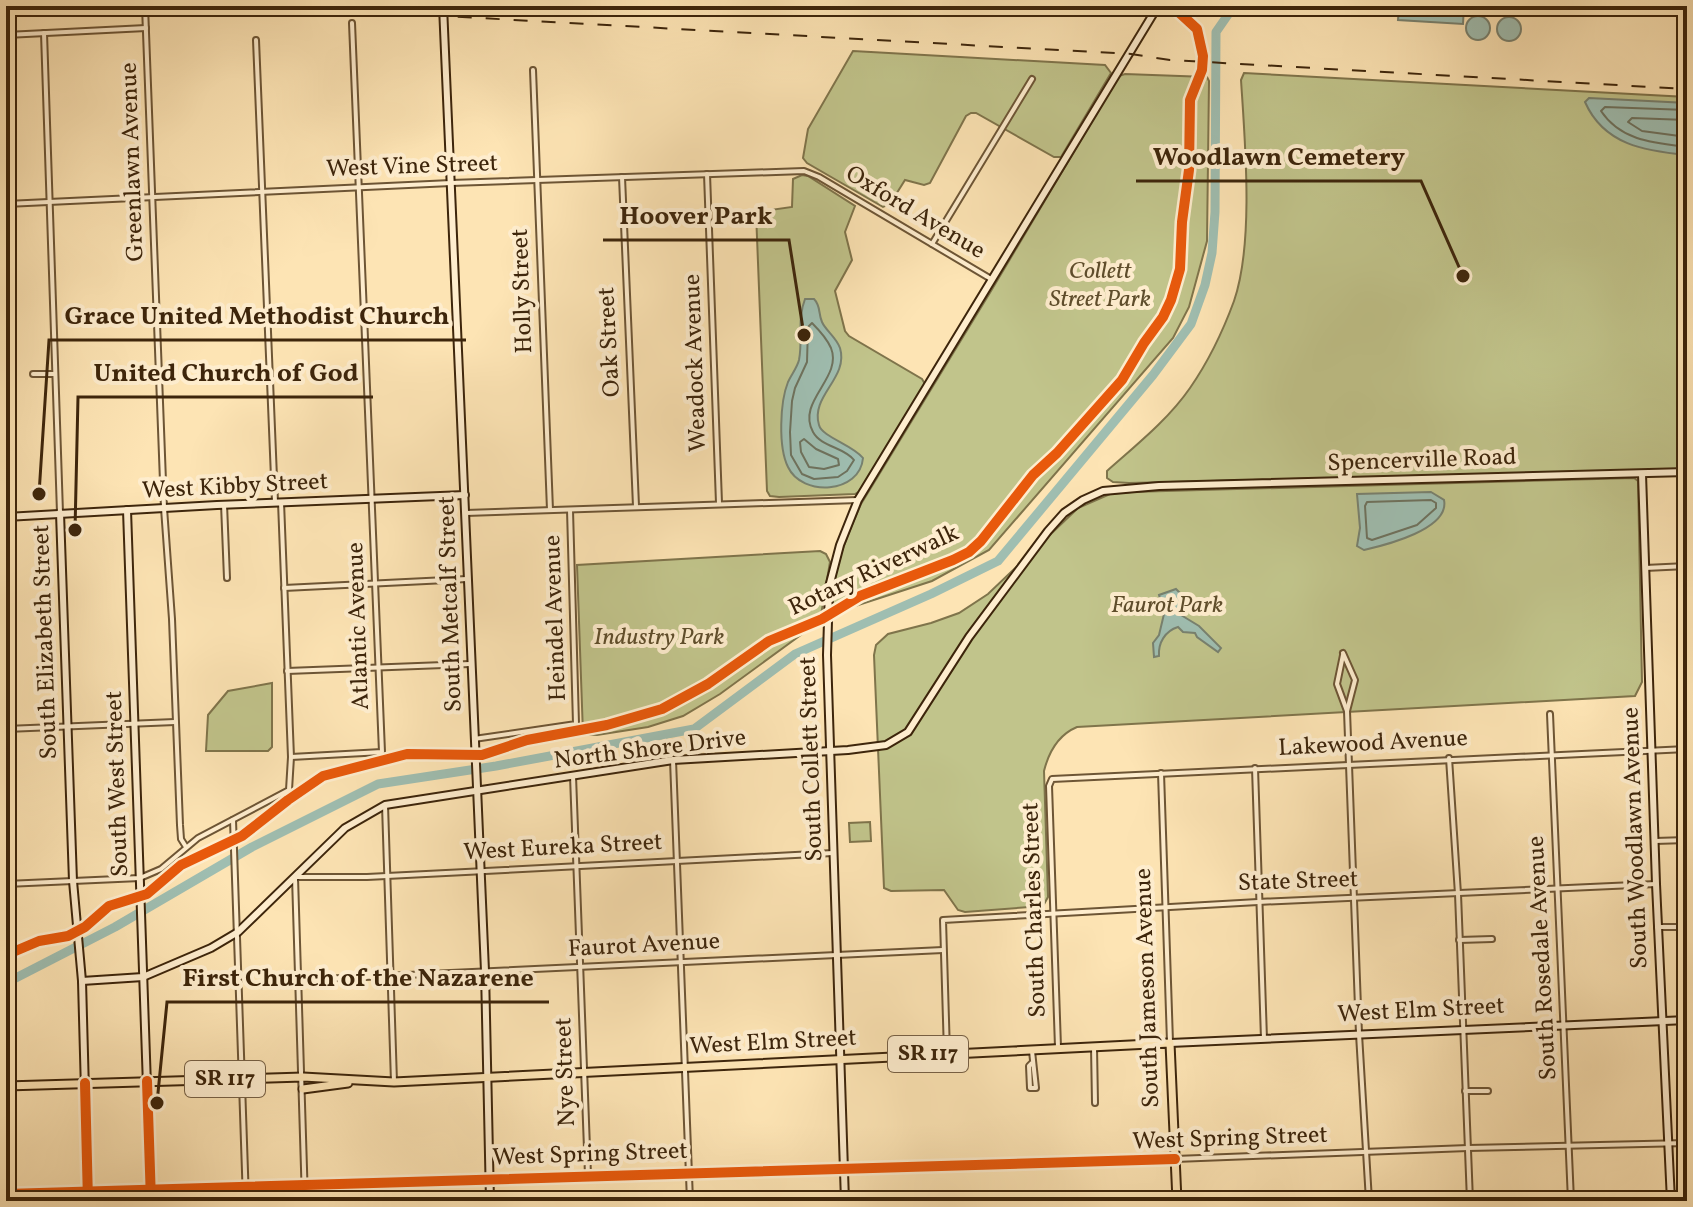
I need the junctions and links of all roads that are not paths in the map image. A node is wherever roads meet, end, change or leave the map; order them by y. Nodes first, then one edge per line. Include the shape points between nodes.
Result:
1 (145, 6) edge
2 (443, 6) edge
3 (1158, 6) edge
4 (352, 23) dead end
5 (146, 28) junction
6 (44, 33) junction
7 (6, 35) edge
8 (256, 40) dead end
9 (533, 70) dead end
10 (1032, 79) dead end
11 (707, 173) junction
12 (622, 176) junction
13 (819, 177) joint
14 (536, 180) junction
15 (451, 183) junction
16 (359, 187) junction
17 (263, 192) junction
18 (152, 197) junction
19 (50, 202) junction
20 (6, 204) edge
21 (932, 244) junction
22 (993, 280) junction
23 (33, 374) dead end
24 (55, 374) junction
25 (1687, 472) edge
26 (1642, 474) junction
27 (1159, 486) joint
28 (465, 495) junction
29 (372, 499) junction
30 (858, 500) junction
31 (278, 502) junction
32 (719, 503) junction
33 (224, 504) junction
34 (636, 506) junction
35 (164, 508) junction
36 (127, 510) junction
37 (550, 510) junction
38 (570, 510) junction
39 (60, 513) junction
40 (466, 513) junction
41 (6, 517) edge
42 (1687, 566) edge
43 (1645, 568) junction
44 (227, 578) dead end
45 (467, 579) junction
46 (375, 584) junction
47 (284, 588) junction
48 (470, 664) junction
49 (378, 667) junction
50 (287, 671) junction
51 (1347, 711) junction
52 (1550, 714) dead end
53 (176, 722) junction
54 (134, 724) junction
55 (66, 726) junction
56 (6, 729) edge
57 (473, 739) junction
58 (1687, 749) edge
59 (1651, 750) junction
60 (830, 751) junction
61 (1551, 755) junction
62 (291, 757) junction
63 (1449, 758) junction
64 (673, 760) junction
65 (1349, 763) junction
66 (1255, 768) junction
67 (1161, 773) junction
68 (573, 776) junction
69 (1060, 778) joint
70 (476, 792) junction
71 (385, 805) junction
72 (233, 820) junction
73 (1687, 840) edge
74 (1655, 841) junction
75 (186, 847) junction
76 (833, 853) junction
77 (676, 860) junction
78 (578, 866) junction
79 (479, 871) junction
80 (387, 876) junction
81 (295, 877) junction
82 (140, 878) junction
83 (73, 881) junction
84 (6, 884) edge
85 (1656, 884) junction
86 (1557, 890) junction
87 (1458, 894) junction
88 (1354, 898) junction
89 (1258, 902) junction
90 (1164, 907) junction
91 (1053, 913) junction
92 (1657, 927) junction
93 (1687, 927) edge
94 (238, 932) junction
95 (1492, 939) dead end
96 (1459, 940) junction
97 (943, 950) junction
98 (837, 955) junction
99 (681, 963) junction
100 (580, 968) junction
101 (485, 971) junction
102 (391, 976) junction
103 (143, 977) junction
104 (299, 980) junction
105 (82, 981) junction
106 (1687, 1020) edge
107 (1663, 1021) junction
108 (1563, 1025) junction
109 (1463, 1029) junction
110 (1359, 1034) junction
111 (1264, 1039) junction
112 (1170, 1043) junction
113 (1094, 1047) junction
114 (1058, 1049) junction
115 (1032, 1051) junction
116 (947, 1053) junction
117 (839, 1058) junction
118 (1032, 1063) junction
119 (685, 1068) junction
120 (584, 1072) junction
121 (485, 1076) junction
122 (303, 1077) junction
123 (242, 1079) junction
124 (147, 1081) junction
125 (354, 1081) junction
126 (394, 1082) junction
127 (85, 1083) junction
128 (6, 1086) edge
129 (303, 1089) junction
130 (1465, 1091) junction
131 (1488, 1091) dead end
132 (1095, 1103) dead end
133 (1687, 1143) edge
134 (1669, 1144) junction
135 (1569, 1146) junction
136 (1468, 1148) junction
137 (1366, 1152) junction
138 (1175, 1159) junction
139 (844, 1168) junction
140 (689, 1172) junction
141 (588, 1175) junction
142 (489, 1179) junction
143 (305, 1184) junction
144 (245, 1187) junction
145 (151, 1189) junction
146 (88, 1191) junction
147 (6, 1194) edge
148 (88, 1201) edge
149 (151, 1201) edge
150 (246, 1201) edge
151 (305, 1201) edge
152 (490, 1201) edge
153 (690, 1201) edge
154 (845, 1201) edge
155 (1177, 1201) edge
156 (1369, 1201) edge
157 (1470, 1201) edge
158 (1571, 1201) edge
159 (1671, 1201) edge

1 - 5 street, Greenlawn Avenue
2 - 15 street, South Metcalf Street
3 - 22 street, South Collett Street
4 - 16 street, Atlantic Avenue
5 - 6 street
5 - 18 street, Greenlawn Avenue
6 - 7 street
6 - 19 street, South Elizabeth Street
8 - 17 street
9 - 14 street, Holly Street
10 - 21 street
11 - 12 street, West Vine Street
11 - 13 street, West Vine Street via 804,171
11 - 32 street, Weadock Avenue
12 - 14 street, West Vine Street
12 - 34 street, Oak Street
13 - 21 street, Oxford Avenue
14 - 15 street, West Vine Street
14 - 37 street, Holly Street
15 - 16 street, West Vine Street
15 - 28 street, South Metcalf Street
16 - 17 street, West Vine Street
16 - 29 street, Atlantic Avenue
17 - 18 street, West Vine Street
17 - 31 street
18 - 19 street, West Vine Street
18 - 35 street, Greenlawn Avenue
19 - 20 street, West Vine Street
19 - 24 street, South Elizabeth Street
21 - 22 street, Oxford Avenue
22 - 30 street, South Collett Street
23 - 24 street
24 - 39 street, South Elizabeth Street
25 - 26 street, Spencerville Road
26 - 27 street, Spencerville Road
26 - 43 street, South Woodlawn Avenue
27 - 60 street, North Shore Drive via 1103,491 1071,508 969,637 908,732 881,746
28 - 29 street, West Kibby Street
28 - 40 street, South Metcalf Street
29 - 31 street, West Kibby Street
29 - 46 street, Atlantic Avenue
30 - 32 street
30 - 60 street, South Collett Street via 827,595
31 - 33 street, West Kibby Street
31 - 47 street
32 - 34 street
33 - 35 street, West Kibby Street
33 - 44 street
34 - 38 street
35 - 36 street, West Kibby Street
35 - 53 street, Greenlawn Avenue
36 - 39 street, West Kibby Street
36 - 54 street, South West Street
37 - 38 street
37 - 40 street
38 - 57 street, Heindel Avenue via 576,724
39 - 41 street, West Kibby Street
39 - 55 street, South Elizabeth Street
40 - 45 street, South Metcalf Street
42 - 43 street
43 - 59 street, South Woodlawn Avenue
45 - 46 street
45 - 48 street, South Metcalf Street
46 - 47 street
46 - 49 street, Atlantic Avenue
47 - 50 street
48 - 49 street
48 - 57 street, South Metcalf Street
49 - 50 street
49 - 62 street, Atlantic Avenue via 382,752
50 - 62 street
51 - 51 street via 1355,680 1343,653 1337,684
51 - 65 street
52 - 61 street, South Rosedale Avenue
53 - 54 street
53 - 75 street, Greenlawn Avenue via 181,839
54 - 55 street
54 - 82 street, South West Street
55 - 56 street
55 - 83 street, South Elizabeth Street
57 - 70 street, South Metcalf Street
58 - 59 street, Lakewood Avenue
59 - 61 street, Lakewood Avenue
59 - 74 street, South Woodlawn Avenue
60 - 64 street, North Shore Drive
60 - 76 street, South Collett Street
61 - 63 street, Lakewood Avenue
61 - 86 street, South Rosedale Avenue
62 - 72 street via 289,790
63 - 65 street, Lakewood Avenue
63 - 87 street
64 - 68 street, North Shore Drive
64 - 77 street
65 - 66 street, Lakewood Avenue
65 - 88 street
66 - 67 street, Lakewood Avenue
66 - 89 street
67 - 69 street, Lakewood Avenue
67 - 90 street, South Jameson Avenue
68 - 70 street, North Shore Drive
68 - 78 street, Nye Street
69 - 91 street, South Charles Street via 1049,786
70 - 71 street, North Shore Drive
70 - 79 street, South Metcalf Street
71 - 80 street
71 - 81 street, North Shore Drive via 345,828
72 - 75 street
72 - 94 street
73 - 74 street
74 - 85 street, South Woodlawn Avenue
75 - 82 street via 161,869
76 - 77 street, West Eureka Street
76 - 98 street, South Collett Street
77 - 78 street, West Eureka Street
77 - 99 street
78 - 79 street, West Eureka Street
78 - 100 street, Nye Street
79 - 80 street, West Eureka Street
79 - 101 street, South Metcalf Street
80 - 81 street, West Eureka Street
80 - 102 street
81 - 94 street, North Shore Drive
81 - 104 street
82 - 83 street
82 - 103 street, South West Street
83 - 84 street
83 - 105 street, South Elizabeth Street
85 - 86 street, State Street
85 - 92 street, South Woodlawn Avenue
86 - 87 street, State Street
86 - 108 street, South Rosedale Avenue
87 - 88 street, State Street
87 - 96 street
88 - 89 street, State Street
88 - 110 street
89 - 90 street, State Street
89 - 111 street
90 - 91 street, State Street
90 - 112 street, South Jameson Avenue
91 - 97 street, State Street via 943,920
91 - 114 street, South Charles Street
92 - 93 street
92 - 107 street, South Woodlawn Avenue
94 - 103 street, North Shore Drive
94 - 123 street
95 - 96 street
96 - 109 street
97 - 98 street, Faurot Avenue
97 - 116 street
98 - 99 street, Faurot Avenue
98 - 117 street, South Collett Street
99 - 100 street, Faurot Avenue
99 - 119 street
100 - 101 street, Faurot Avenue
100 - 120 street, Nye Street
101 - 102 street, Faurot Avenue
101 - 121 street, South Metcalf Street
102 - 104 street, Faurot Avenue
102 - 126 street
103 - 105 street, North Shore Drive
103 - 124 street, South West Street
104 - 122 street
105 - 127 street, South Elizabeth Street
106 - 107 street, West Elm Street
107 - 108 street, West Elm Street / SR 117
107 - 134 street, South Woodlawn Avenue
108 - 109 street, West Elm Street / SR 117
108 - 135 street, South Rosedale Avenue
109 - 110 street, West Elm Street / SR 117
109 - 130 street
110 - 111 street, West Elm Street / SR 117
110 - 137 street
111 - 112 street, West Elm Street / SR 117
112 - 113 main road, West Elm Street / SR 117
112 - 138 main road, South Jameson Avenue
113 - 114 main road, West Elm Street / SR 117
113 - 132 street
114 - 115 main road, West Elm Street / SR 117
115 - 116 main road, West Elm Street / SR 117
115 - 118 street
116 - 117 main road, West Elm Street / SR 117
117 - 119 main road, West Elm Street / SR 117
117 - 139 street, South Collett Street
118 - 118 street via 1030,1088 1036,1088 1035,1066
119 - 120 main road, West Elm Street / SR 117
119 - 140 street
120 - 121 main road, West Elm Street / SR 117
120 - 141 street, Nye Street
121 - 126 main road, West Elm Street / SR 117
121 - 142 street, South Metcalf Street
122 - 123 main road, West Elm Street / SR 117
122 - 125 main road, West Elm Street / SR 117
122 - 129 street
123 - 124 main road, West Elm Street / SR 117
123 - 144 street
124 - 127 main road, West Elm Street / SR 117
124 - 145 street, South West Street
125 - 126 main road, West Elm Street / SR 117
125 - 129 main road
127 - 128 main road, West Elm Street / SR 117
127 - 146 street, South Elizabeth Street
129 - 143 street
130 - 131 street
130 - 136 street
133 - 134 street, West Spring Street
134 - 135 street, West Spring Street
134 - 159 street, South Woodlawn Avenue
135 - 136 street, West Spring Street
135 - 158 street, South Rosedale Avenue
136 - 137 street, West Spring Street
136 - 157 street
137 - 138 street, West Spring Street
137 - 156 street
138 - 139 street, West Spring Street
138 - 155 main road, South Jameson Avenue
139 - 140 street, West Spring Street
139 - 154 street, South Collett Street
140 - 141 street, West Spring Street
140 - 153 street
141 - 142 street, West Spring Street
142 - 143 street, West Spring Street
142 - 152 street, South Metcalf Street
143 - 144 street, West Spring Street
143 - 151 street
144 - 145 street, West Spring Street
144 - 150 street
145 - 146 street, West Spring Street
145 - 149 street, South West Street
146 - 147 street, West Spring Street
146 - 148 street, South Elizabeth Street

